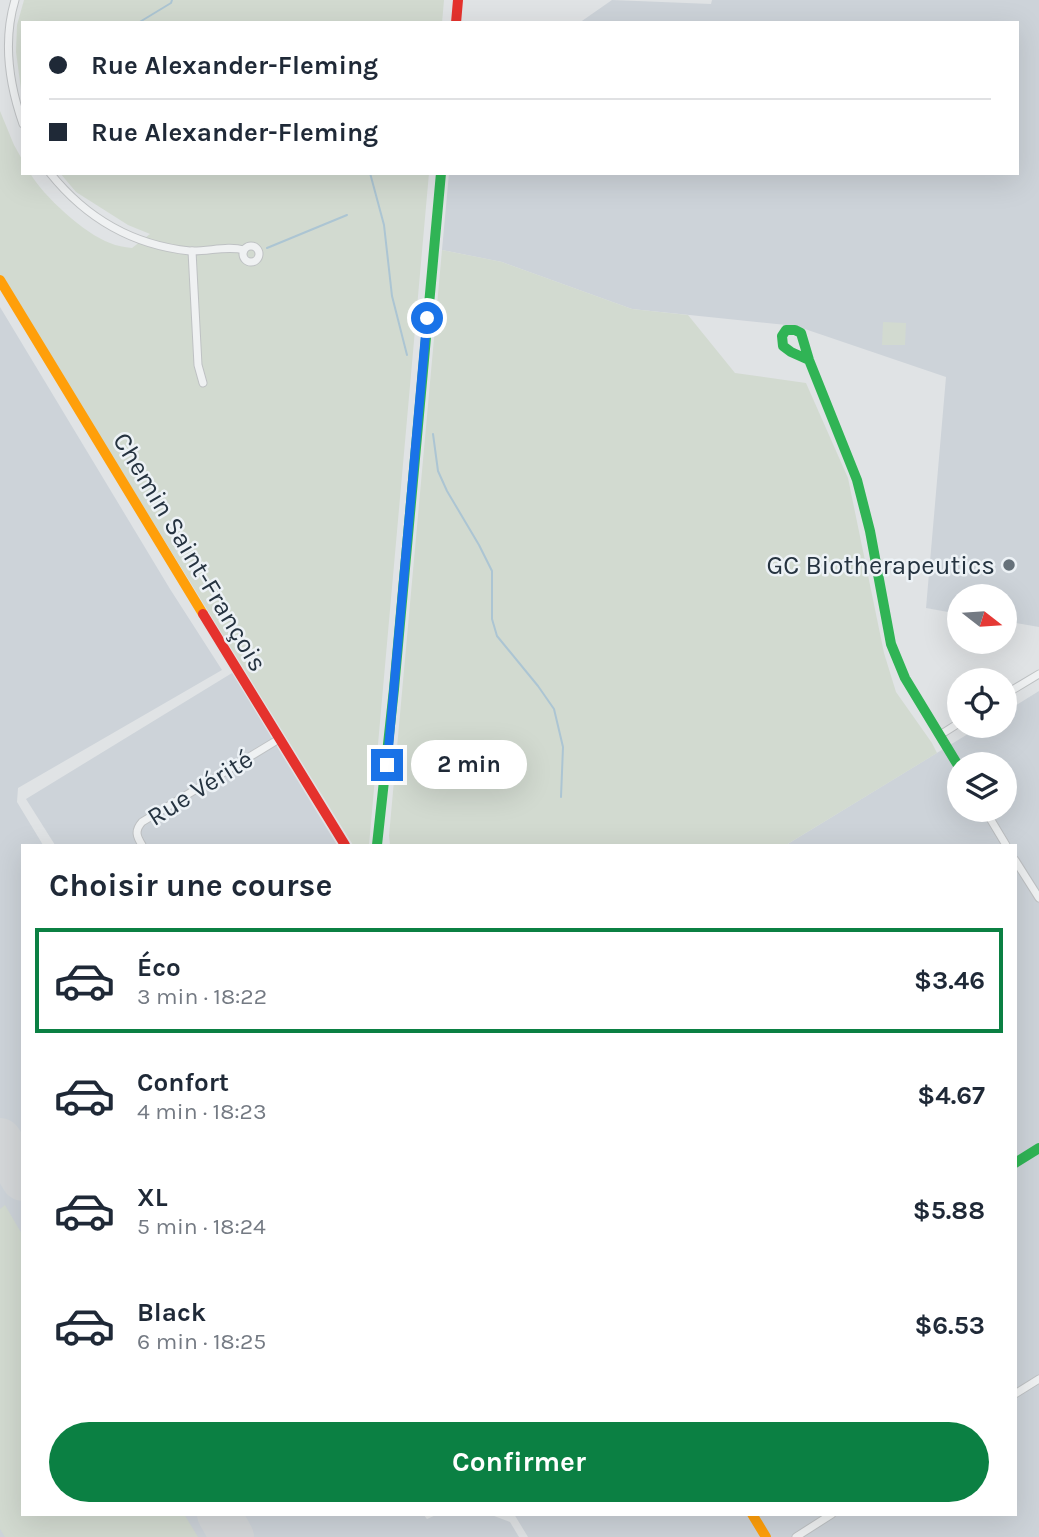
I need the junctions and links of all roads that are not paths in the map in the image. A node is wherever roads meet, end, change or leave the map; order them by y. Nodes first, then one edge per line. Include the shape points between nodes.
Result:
1 (15, 0) edge
2 (458, 0) edge
3 (456, 21) edge
4 (21, 117) edge
5 (52, 175) edge
6 (441, 175) edge
7 (244, 250) dead end
8 (192, 251) junction
9 (0, 280) edge
10 (809, 360) junction
11 (203, 383) dead end
12 (1039, 674) edge
13 (1017, 687) edge
14 (947, 731) edge
15 (940, 735) junction
16 (279, 739) junction
17 (950, 752) edge
18 (382, 817) junction
19 (992, 822) edge
20 (141, 844) edge
21 (344, 844) edge
22 (377, 844) edge
23 (383, 844) edge
24 (1005, 844) edge
25 (1017, 863) edge
26 (1039, 898) edge
27 (1039, 1148) edge
28 (1017, 1162) edge
29 (1039, 1379) edge
30 (1017, 1393) edge
31 (753, 1516) edge
32 (829, 1516) edge
33 (766, 1537) edge
34 (796, 1537) edge

1 - 4 street via 8,36
2 - 3 street
5 - 8 street via 78,204 108,225 148,242
6 - 18 street
7 - 8 street
8 - 11 street
9 - 16 street, Chemin Saint-François
10 - 10 street via 801,333 786,330 783,346
10 - 15 street via 857,480 894,653
12 - 13 street
14 - 15 street
15 - 17 street
16 - 20 street, Rue Vérité via 142,822 136,831
16 - 21 street, Chemin Saint-François
18 - 22 street
18 - 23 street
19 - 24 street
25 - 26 street
27 - 28 street
29 - 30 street
31 - 33 street
32 - 34 street

